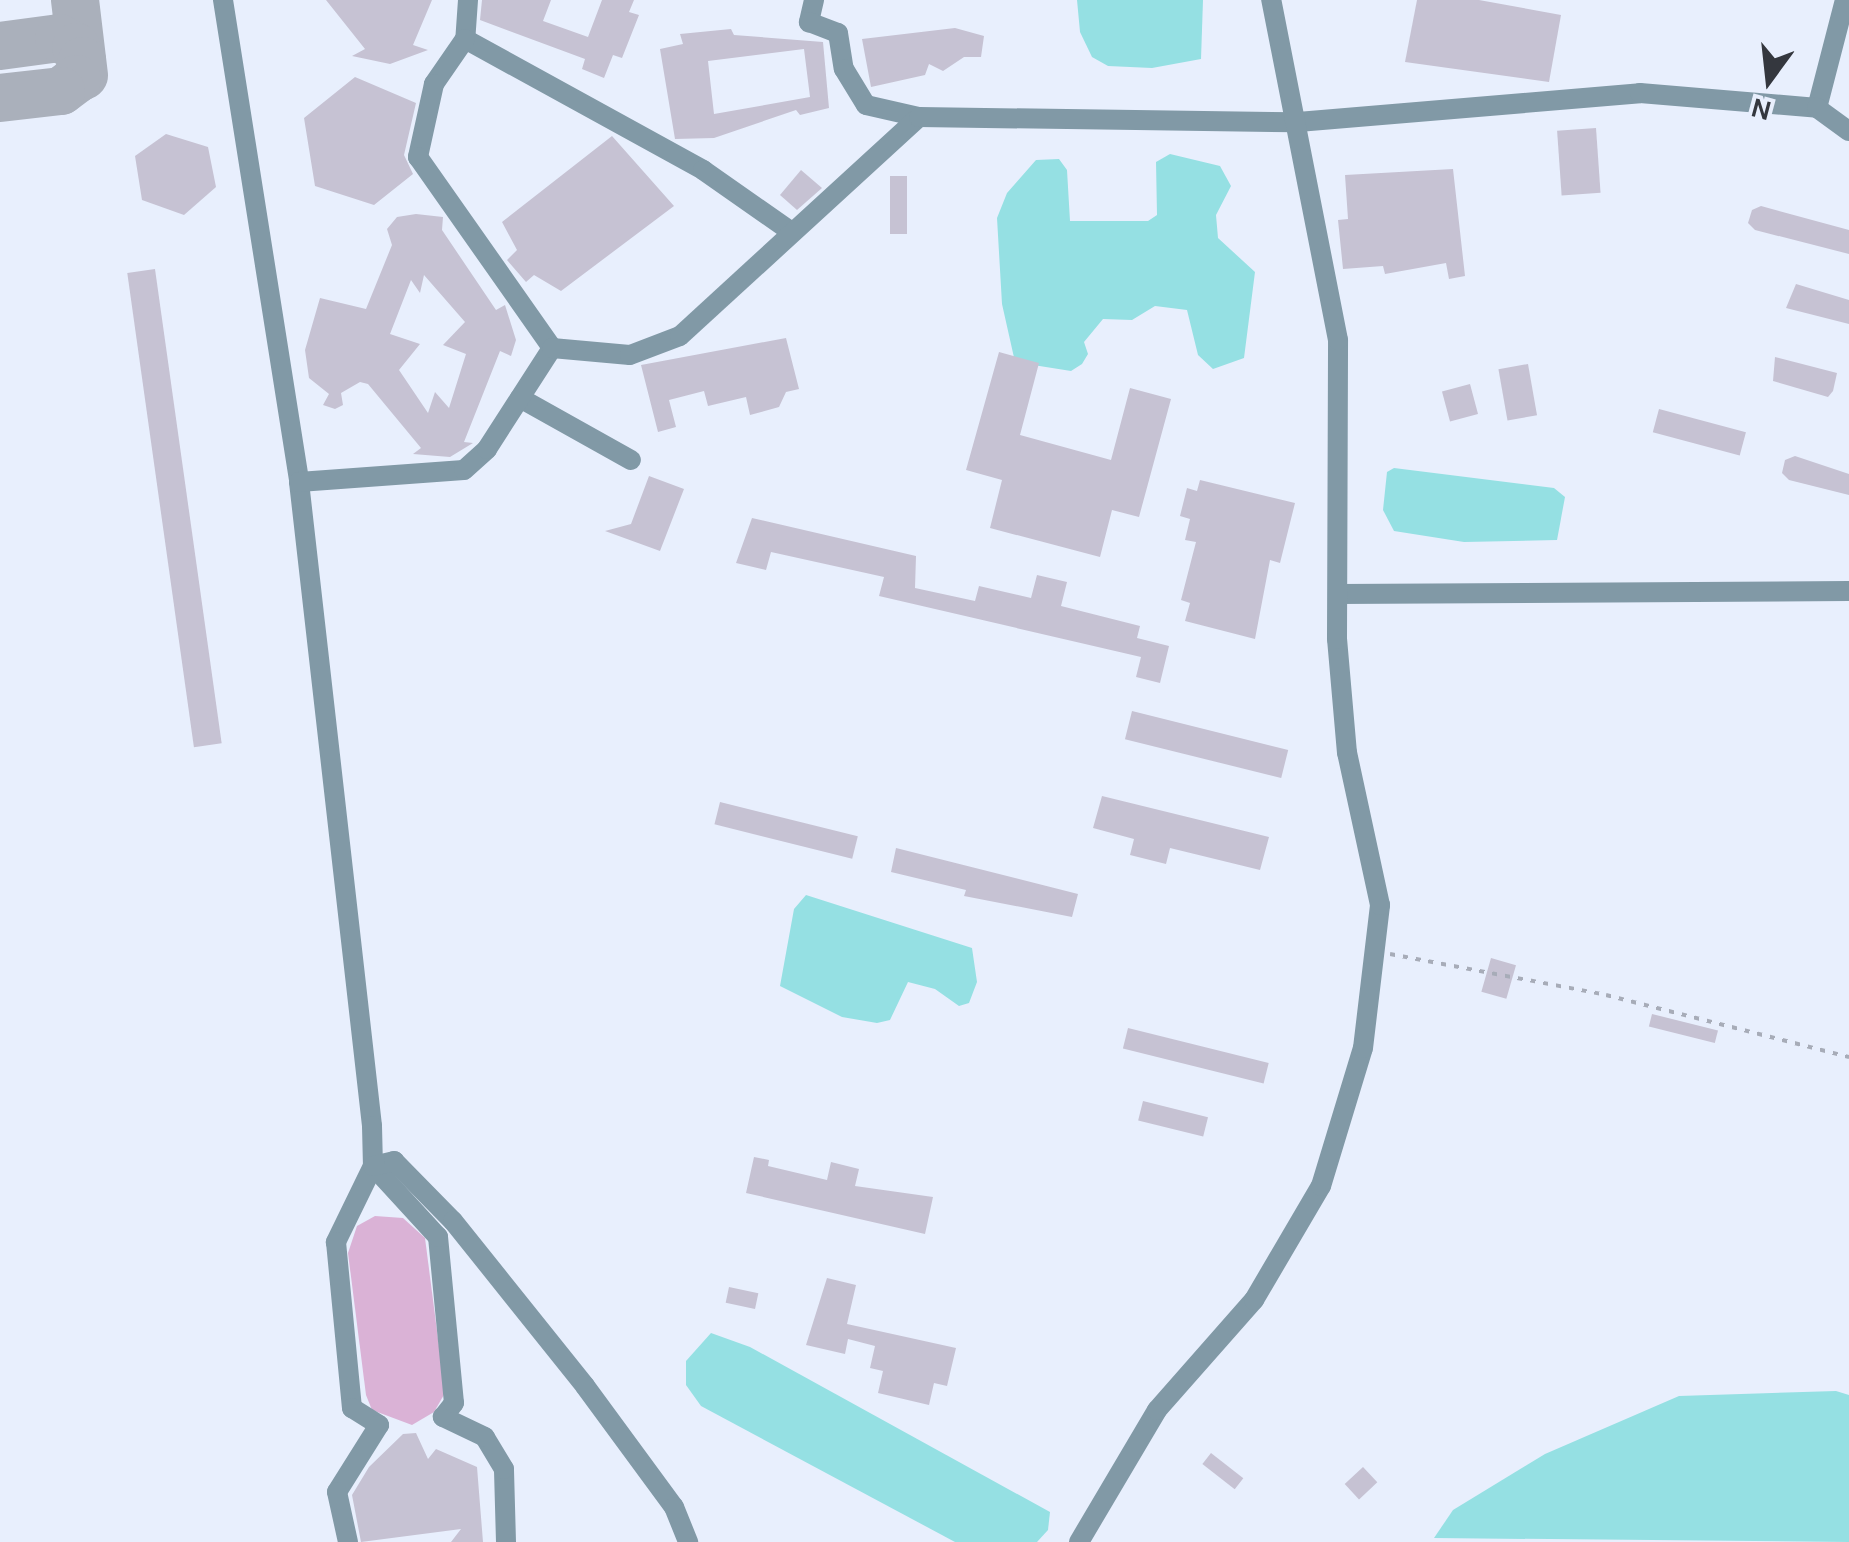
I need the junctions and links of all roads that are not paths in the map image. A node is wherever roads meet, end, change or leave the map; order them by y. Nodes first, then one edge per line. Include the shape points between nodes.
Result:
1 (223, 0) edge
2 (468, 0) edge
3 (814, 0) edge
4 (1270, 0) edge
5 (1838, 1) edge
6 (465, 39) junction
7 (1816, 108) junction
8 (919, 117) junction
9 (1298, 122) junction
10 (1849, 131) edge
11 (790, 231) junction
12 (552, 348) junction
13 (520, 398) junction
14 (631, 460) dead end
15 (299, 482) junction
16 (1849, 590) edge
17 (1338, 594) junction
18 (374, 1166) junction
19 (348, 1542) edge
20 (506, 1542) edge
21 (688, 1542) edge
22 (1079, 1542) edge

1 - 15 street
2 - 6 street
3 - 8 street via 809,22 838,33 844,69 866,105
4 - 9 street
5 - 7 street
6 - 11 street via 702,170
6 - 12 street via 434,84 418,156
7 - 9 street via 1640,93
7 - 10 street
8 - 9 street
8 - 11 street
9 - 17 street via 1338,340
11 - 12 street via 680,336 630,355
12 - 13 street
13 - 14 street
13 - 15 street via 464,470
15 - 18 street
16 - 17 street
17 - 22 street via 1347,754 1380,905 1363,1048 1322,1186 1254,1300 1158,1410
18 - 19 street via 336,1242 352,1408 379,1425 337,1492
18 - 20 street via 438,1238 454,1402 444,1417 485,1437 504,1468
18 - 21 street via 394,1161 452,1222 585,1386 674,1508

